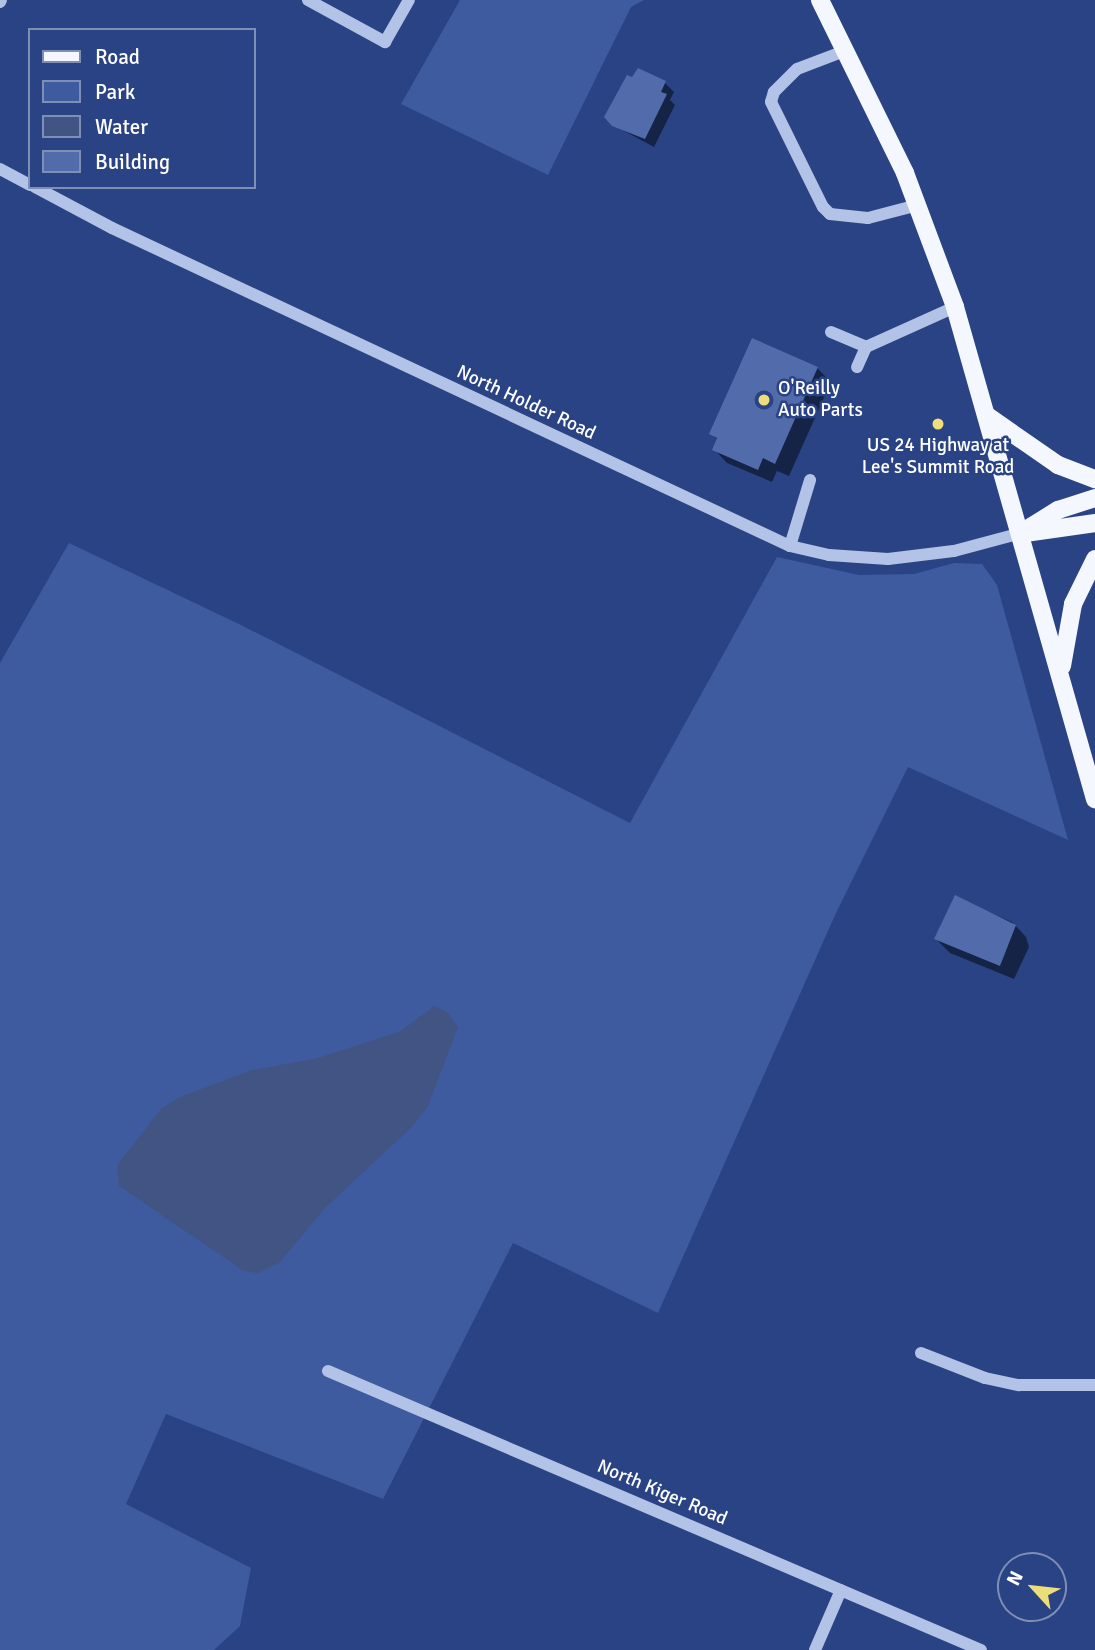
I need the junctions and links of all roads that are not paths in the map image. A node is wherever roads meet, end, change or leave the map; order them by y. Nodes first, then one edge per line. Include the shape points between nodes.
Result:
1 (308, 0) edge
2 (409, 0) edge
3 (820, 0) edge
4 (847, 50) junction
5 (0, 169) edge
6 (28, 183) edge
7 (39, 189) edge
8 (918, 205) junction
9 (956, 307) junction
10 (831, 332) dead end
11 (866, 347) junction
12 (857, 367) dead end
13 (986, 415) junction
14 (1095, 479) edge
15 (810, 480) dead end
16 (1095, 498) edge
17 (1095, 523) edge
18 (1021, 533) junction
19 (789, 546) junction
20 (1095, 559) edge
21 (1061, 673) junction
22 (1095, 799) edge
23 (920, 1353) dead end
24 (327, 1371) dead end
25 (1095, 1385) edge
26 (841, 1590) junction
27 (815, 1650) edge
28 (981, 1650) edge

1 - 2 street via 385,42
3 - 4 main road
4 - 8 main road
4 - 8 street via 797,69 774,92 771,102 822,207 830,214 868,218
5 - 6 street
7 - 19 street, North Holder Road via 137,240
8 - 9 main road
9 - 11 street
9 - 13 main road
10 - 11 street
11 - 12 street
13 - 14 main road via 1040,454
13 - 18 main road
15 - 19 street
16 - 18 main road via 1058,510
17 - 18 main road
18 - 19 street, North Holder Road via 954,551 888,559 829,555
18 - 21 main road
20 - 21 main road via 1073,604
21 - 22 main road
23 - 25 street via 985,1378 1019,1385
24 - 26 street, North Kiger Road
26 - 27 street
26 - 28 street, North Kiger Road

